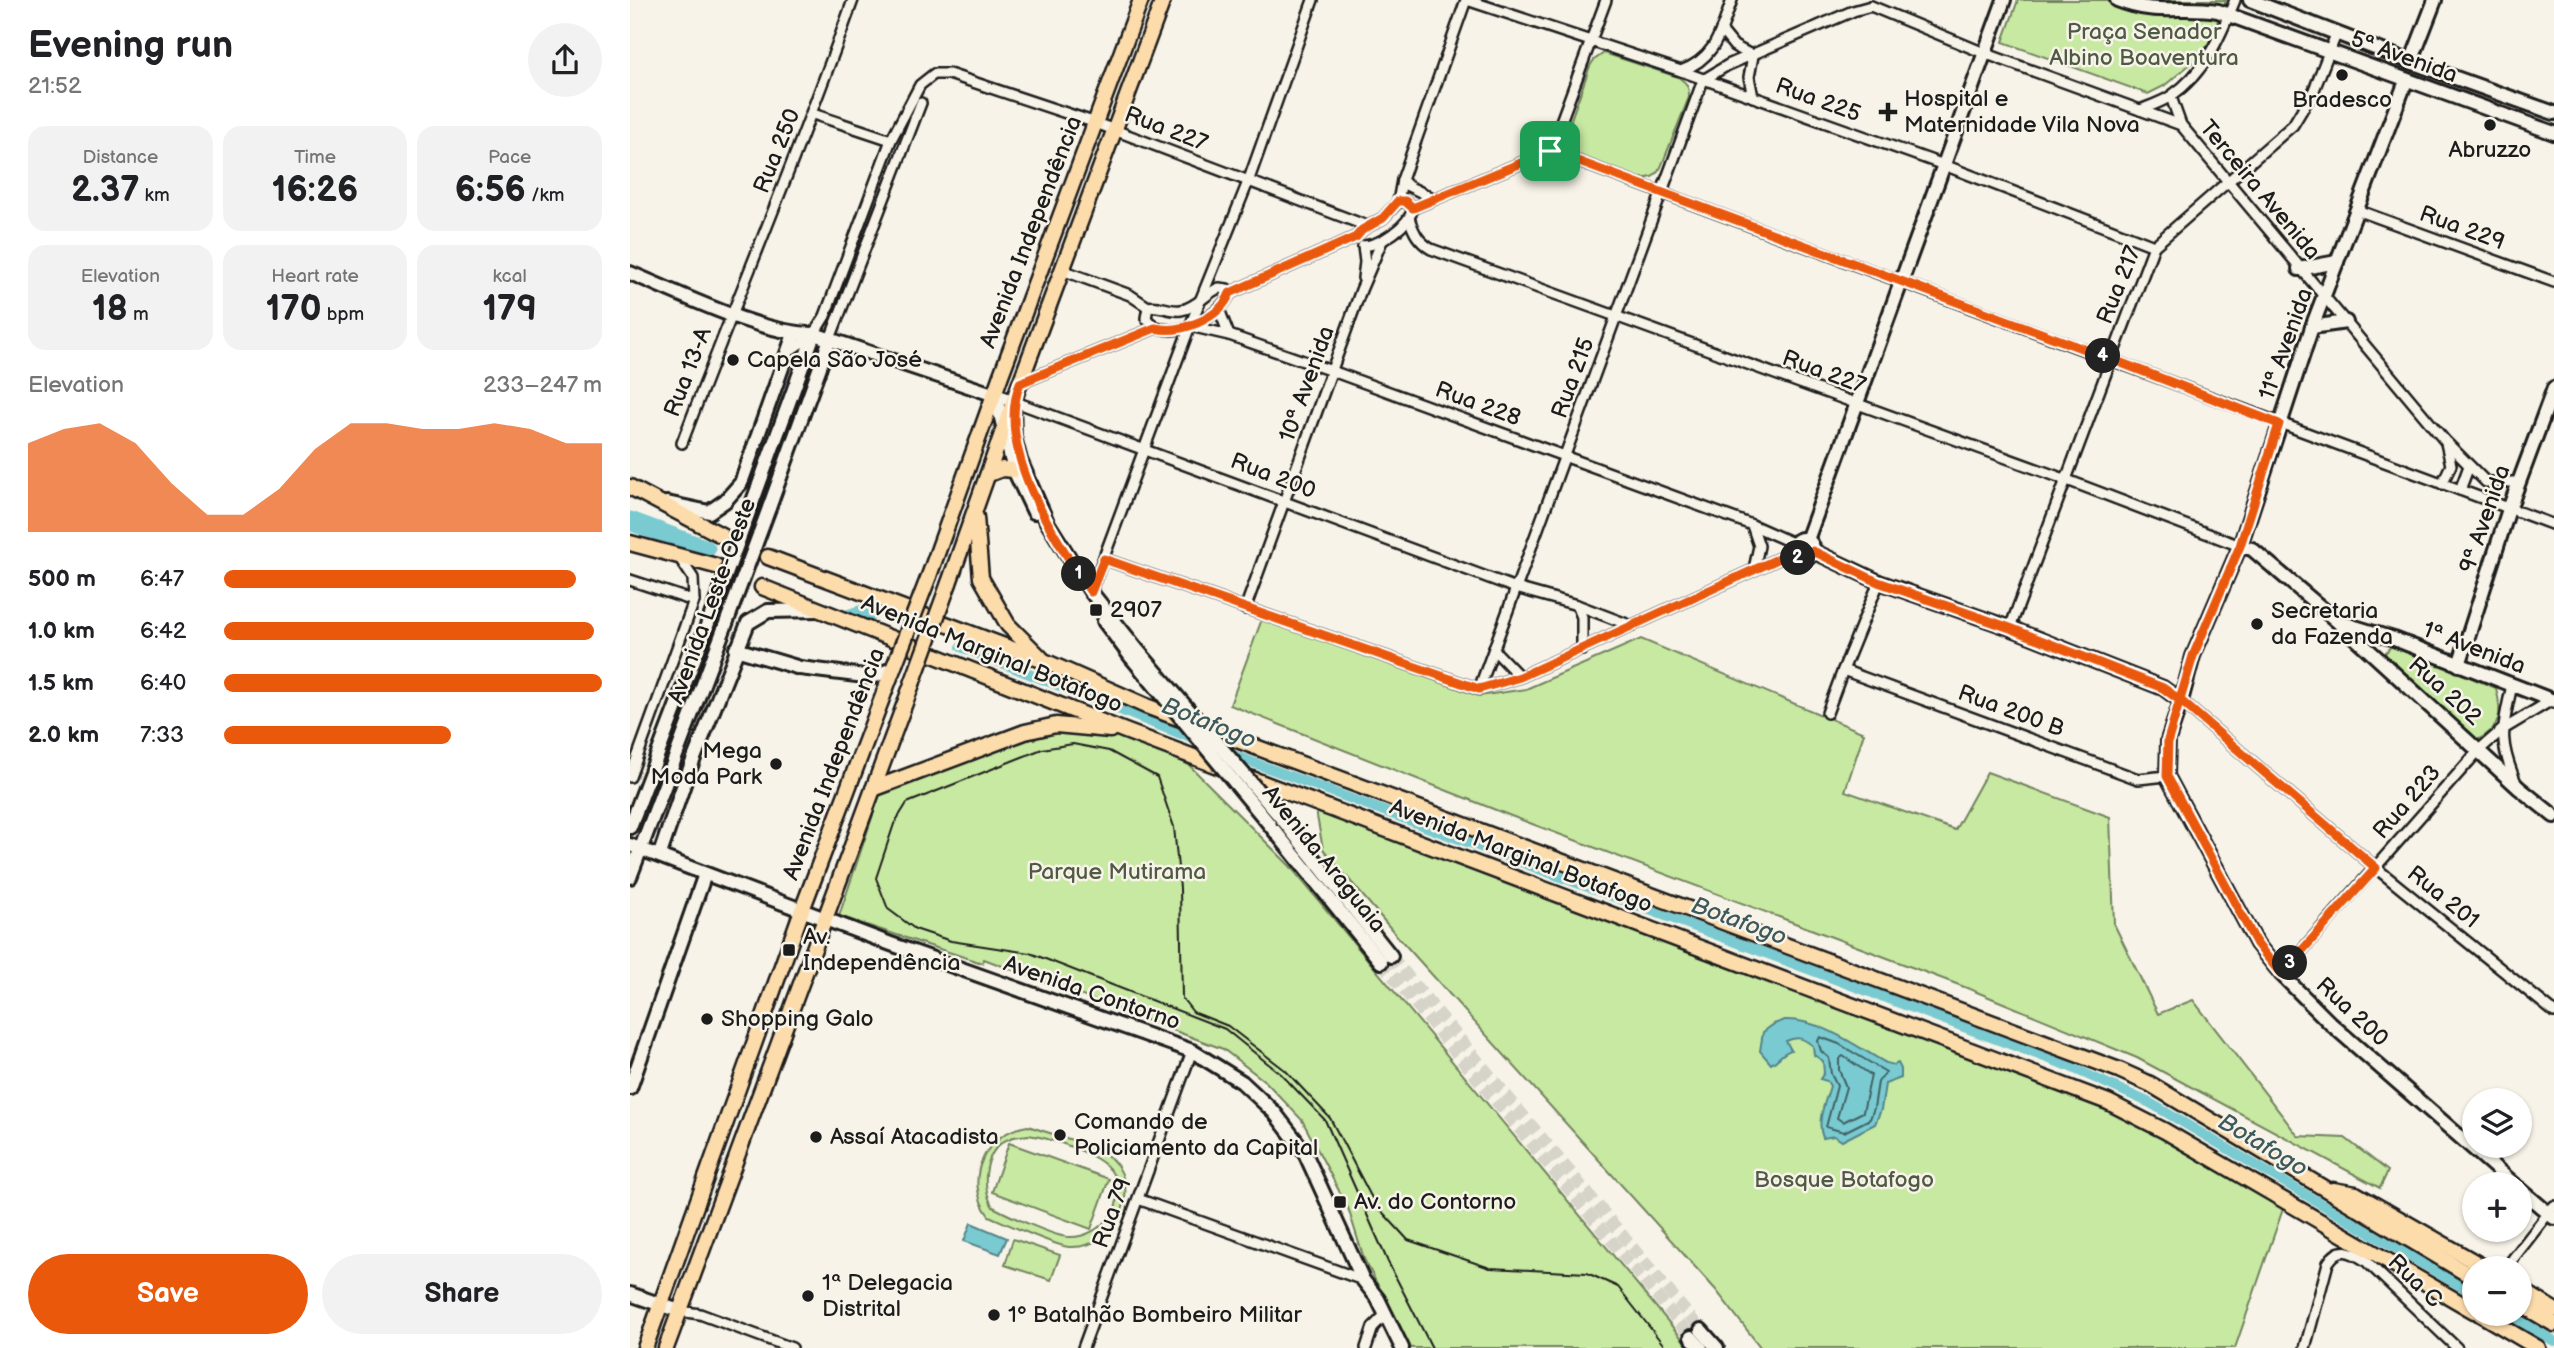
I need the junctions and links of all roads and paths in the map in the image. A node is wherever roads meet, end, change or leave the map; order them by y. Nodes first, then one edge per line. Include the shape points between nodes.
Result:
1 (853, 0) edge
2 (1142, 0) edge
3 (1163, 0) edge
4 (1313, 0) edge
5 (1467, 0) edge
6 (1606, 0) edge
7 (1732, 0) edge
8 (2004, 0) edge
9 (2117, 0) edge
10 (2235, 0) edge
11 (2250, 0) edge
12 (2435, 0) edge
13 (1872, 3) edge
14 (2190, 5) edge
15 (2229, 15) junction
16 (1721, 30) junction
17 (2337, 32) junction
18 (1590, 43) junction
19 (1606, 47) junction
20 (2329, 51) junction
21 (1984, 52) junction
22 (1586, 56) junction
23 (1753, 56) junction
24 (2411, 62) junction
25 (1681, 71) junction
26 (1703, 80) junction
27 (2406, 81) junction
28 (1753, 97) junction
29 (2171, 97) junction
30 (920, 103) dead end
31 (2140, 110) junction
32 (2554, 113) edge
33 (813, 114) junction
34 (1096, 123) junction
35 (2181, 125) junction
36 (1115, 130) junction
37 (2554, 133) edge
38 (891, 140) junction
39 (1550, 151) junction
40 (1944, 165) junction
41 (1402, 180) junction
42 (1666, 180) junction
43 (2229, 180) junction
44 (1248, 182) junction
45 (1645, 188) junction
46 (1661, 194) junction
47 (1433, 198) junction
48 (1398, 201) junction
49 (1413, 208) junction
50 (2357, 210) junction
51 (1409, 218) junction
52 (1367, 226) junction
53 (1356, 237) junction
54 (1382, 241) junction
55 (1363, 246) junction
56 (2154, 246) junction
57 (2337, 262) junction
58 (2299, 269) junction
59 (1062, 270) junction
60 (630, 273) edge
61 (1901, 282) junction
62 (2554, 282) edge
63 (1361, 290) junction
64 (1230, 293) junction
65 (2325, 296) junction
66 (1201, 299) junction
67 (1148, 307) junction
68 (1219, 309) junction
69 (731, 314) junction
70 (1616, 316) junction
71 (2346, 322) junction
72 (1190, 326) junction
73 (2312, 327) junction
74 (1155, 328) junction
75 (794, 334) junction
76 (814, 334) junction
77 (1229, 335) junction
78 (830, 339) junction
79 (788, 352) junction
80 (2111, 359) junction
81 (1332, 371) junction
82 (1020, 383) junction
83 (2554, 388) edge
84 (995, 394) junction
85 (1013, 401) junction
86 (1856, 404) junction
87 (2279, 424) junction
88 (1005, 427) junction
89 (2445, 441) junction
90 (682, 443) dead end
91 (1144, 449) junction
92 (1565, 456) junction
93 (2469, 466) junction
94 (1014, 470) junction
95 (989, 474) junction
96 (2067, 480) junction
97 (2520, 482) junction
98 (2442, 484) junction
99 (630, 487) edge
100 (2460, 490) junction
101 (660, 502) junction
102 (1283, 502) junction
103 (2509, 509) junction
104 (976, 511) junction
105 (1752, 525) junction
106 (2554, 525) edge
107 (721, 535) dead end
108 (630, 543) edge
109 (2240, 546) junction
110 (1802, 547) junction
111 (677, 555) junction
112 (768, 557) dead end
113 (1104, 559) junction
114 (716, 566) tunnel mouth
115 (1754, 569) junction
116 (630, 580) edge
117 (1878, 582) junction
118 (762, 587) tunnel mouth
119 (1516, 588) junction
120 (1091, 592) junction
121 (694, 601) junction
122 (1577, 605) junction
123 (1245, 609) junction
124 (821, 610) junction
125 (2338, 622) junction
126 (1632, 626) junction
127 (2010, 628) junction
128 (2394, 639) junction
129 (736, 649) junction
130 (1494, 650) junction
131 (1582, 650) junction
132 (1135, 654) junction
133 (2376, 657) junction
134 (1044, 661) junction
135 (2459, 665) junction
136 (895, 666) junction
137 (1843, 670) junction
138 (1520, 677) junction
139 (2512, 685) junction
140 (1479, 689) junction
141 (2181, 701) junction
142 (2553, 701) edge
143 (1827, 713) dead end
144 (2502, 730) junction
145 (1125, 731) junction
146 (2479, 750) junction
147 (2167, 776) junction
148 (630, 777) edge
149 (685, 781) junction
150 (2519, 788) junction
151 (873, 789) junction
152 (660, 802) junction
153 (2554, 816) edge
154 (630, 827) edge
155 (635, 846) edge
156 (660, 854) junction
157 (2376, 868) junction
158 (705, 874) junction
159 (630, 877) edge
160 (802, 910) junction
161 (824, 918) junction
162 (1386, 959) tunnel mouth
163 (2281, 974) junction
164 (2554, 1012) edge
165 (1192, 1051) junction
166 (630, 1087) edge
167 (2500, 1172) edge
168 (2320, 1187) junction
169 (2532, 1198) edge
170 (1138, 1199) junction
171 (2552, 1213) edge
172 (2464, 1256) edge
173 (2515, 1256) edge
174 (2462, 1271) edge
175 (1363, 1280) junction
176 (630, 1294) edge
177 (2532, 1296) edge
178 (661, 1304) junction
179 (2462, 1304) edge
180 (2554, 1310) edge
181 (679, 1311) junction
182 (2532, 1311) edge
183 (1385, 1314) junction
184 (2554, 1324) edge
185 (2500, 1326) edge
186 (645, 1348) edge
187 (666, 1348) edge
188 (792, 1348) edge
189 (1083, 1348) edge
190 (1366, 1348) edge
191 (1402, 1348) edge
192 (1701, 1348) edge
193 (1717, 1348) edge
194 (2305, 1348) edge
195 (2457, 1348) edge
196 (2538, 1348) edge

1 - 33 street, Rua 250
2 - 34 main road, Avenida Independência
3 - 36 main road, Avenida Independência
4 - 44 street
5 - 18 street, Rua 225
5 - 41 street
6 - 18 street
7 - 16 street
8 - 21 street
9 - 14 street, 5ª Avenida via 2152,10
10 - 15 street
11 - 17 street, 5ª Avenida
12 - 24 street
13 - 21 street, Terceira Avenida
13 - 23 street
14 - 15 street, 5ª Avenida
15 - 20 street, 5ª Avenida
15 - 29 street via 2200,71
16 - 23 street via 1734,47
16 - 25 street via 1712,52
17 - 20 street, Rua 217
17 - 24 street, 5ª Avenida
18 - 19 street, Rua 225
18 - 22 street
19 - 22 street
19 - 25 street, Rua 225
20 - 27 street, 5ª Avenida
20 - 43 street, Rua 217 via 2314,90 2293,125
21 - 31 street, Terceira Avenida
21 - 40 street
22 - 39 street
23 - 26 street
23 - 28 street via 1749,77
24 - 32 street, 5ª Avenida
25 - 26 street, Rua 225
26 - 28 street, Rua 225
26 - 42 street, Rua 215
27 - 37 street, 5ª Avenida
27 - 50 street, 11ª Avenida
28 - 40 street, Rua 225
29 - 31 street
29 - 35 street, Terceira Avenida
30 - 78 street
31 - 35 street, Terceira Avenida
33 - 38 street
33 - 69 street, Rua 250
34 - 36 street, Rua 227
34 - 38 street, Rua 227 via 949,74 934,74 920,85
34 - 84 main road, Avenida Independência
35 - 43 street, Terceira Avenida
36 - 44 street, Rua 227
36 - 59 main road, Avenida Independência
38 - 76 street via 825,316
39 - 45 street
39 - 47 street
40 - 56 street, Rua 225
40 - 61 street
41 - 47 street
41 - 48 street
42 - 45 street
42 - 46 street, Rua 215
43 - 56 street, Rua 217
43 - 58 street, Terceira Avenida
44 - 52 street, Rua 227
44 - 66 street
45 - 46 street
46 - 61 street
46 - 70 street, Rua 215
47 - 49 street
48 - 49 street
48 - 52 street via 1383,218
49 - 51 street
50 - 57 street, 11ª Avenida
50 - 62 street, Rua 229
51 - 54 street
51 - 70 street, Rua 227 via 1413,233 1431,249
52 - 53 street
53 - 55 street
53 - 64 street
54 - 55 street
54 - 63 street, 10ª Avenida
55 - 63 street, 10ª Avenida
56 - 80 street, Rua 217
57 - 58 street
57 - 65 street, 11ª Avenida
58 - 65 street, Terceira Avenida
59 - 67 street via 1130,295
59 - 82 main road, Avenida Independência
60 - 69 street, Rua 200
61 - 80 street
61 - 86 street
63 - 81 street, 10ª Avenida
64 - 66 street via 1219,288
64 - 68 street
65 - 71 street, Terceira Avenida
65 - 73 street, 11ª Avenida
66 - 67 street via 1180,310
66 - 72 street
67 - 74 street via 1146,318
68 - 72 street
68 - 77 street
69 - 75 street, Rua 200
69 - 90 street, Rua 13-A
70 - 86 street, Rua 227
70 - 92 street, Rua 215
71 - 73 street
71 - 89 street, Terceira Avenida
72 - 74 street
72 - 77 street, Rua 228
72 - 91 street
73 - 87 street, 11ª Avenida
74 - 82 street
75 - 76 street, Rua 200
75 - 79 street
76 - 78 street, Rua 200
76 - 79 street
76 - 154 street, Avenida Leste-Oeste, bridge
77 - 81 street, Rua 228
78 - 84 street, Rua 200
78 - 152 street, Avenida Leste-Oeste, bridge
79 - 101 street via 741,483 709,512
80 - 87 street
80 - 96 street, Rua 217
81 - 92 street, Rua 228
81 - 102 street, 10ª Avenida
82 - 85 main road, Avenida Independência
83 - 97 street, 9ª Avenida
84 - 85 street, Rua 200
84 - 88 street, Avenida Araguaia
84 - 136 main road, Avenida Independência, bridge
85 - 88 main road, Avenida Independência
85 - 91 street, Rua 200
85 - 120 street, Avenida Araguaia via 1020,460 1047,522
86 - 96 street, Rua 227
86 - 110 street
87 - 98 street
87 - 109 street, 11ª Avenida
88 - 94 street, Avenida Araguaia
88 - 95 main road, Avenida Independência
89 - 93 street, Terceira Avenida
89 - 98 street via 2451,465
91 - 102 street, Rua 200
91 - 113 street
92 - 105 street, Rua 228
92 - 119 street, Rua 215
93 - 97 street, Terceira Avenida via 2486,482
93 - 100 street
94 - 95 main road via 1002,468
94 - 132 street, Avenida Araguaia via 1064,567
95 - 104 main road, Avenida Independência
96 - 109 street, Rua 227
96 - 127 street, Rua 217
97 - 103 street, 9ª Avenida
98 - 100 street
99 - 101 main road
100 - 103 street
101 - 107 main road
102 - 119 street, Rua 200
102 - 123 street, 10ª Avenida
103 - 106 street
103 - 135 street, 9ª Avenida
104 - 134 main road via 982,578 1008,625
104 - 151 main road, Avenida Independência, bridge
105 - 110 street, Rua 228
105 - 115 street via 1759,546
108 - 111 main road
109 - 125 street, Rua 202 via 2252,549
109 - 141 street, 11ª Avenida via 2193,656
110 - 115 street
110 - 117 street
111 - 114 main road
111 - 121 street via 693,578
112 - 134 main road, Avenida Marginal Botafogo
113 - 120 street
113 - 123 street
115 - 126 street
116 - 121 street
117 - 127 street
117 - 137 street
118 - 124 main road, Avenida Marginal Botafogo
119 - 122 street, Rua 200
119 - 130 street, Rua 215
120 - 132 street, Avenida Araguaia
121 - 148 street
122 - 126 street, Rua 200
122 - 131 street via 1582,617
123 - 140 street
124 - 129 street via 768,611 748,623
124 - 145 main road, Avenida Marginal Botafogo
125 - 128 street, 1ª Avenida
125 - 133 street, Rua 202
126 - 131 street
127 - 141 street via 2163,688
128 - 133 street
128 - 135 street, 1ª Avenida
129 - 136 street via 800,668 873,677
129 - 149 street
130 - 138 street
130 - 140 street, Rua 215
131 - 138 street
132 - 162 street, Avenida Araguaia, bridge
133 - 146 street, Rua 202
134 - 168 main road, Avenida Marginal Botafogo via 1146,706 2119,1070
135 - 139 street, 1ª Avenida
136 - 160 main road, Avenida Independência
137 - 143 street
137 - 147 street, Rua 200 B via 2138,779
138 - 140 street
139 - 142 street, 1ª Avenida
139 - 144 street
141 - 147 street, Rua 200 via 2168,740
141 - 157 street, Rua 201
142 - 144 street, Rua 223
144 - 146 street, Rua 223
144 - 150 street via 2506,759
145 - 151 main road via 1056,725 1035,729
145 - 179 main road, Avenida Marginal Botafogo via 2108,1102
146 - 150 street, Rua 202
146 - 157 street, Rua 223
147 - 163 street, Rua 200 via 2257,944
149 - 152 street
149 - 156 street
150 - 153 street, Rua 202
151 - 161 main road, Avenida Independência
152 - 155 street, Avenida Leste-Oeste
155 - 156 street, Avenida Contorno
155 - 159 street, Avenida Leste-Oeste
156 - 158 street, Avenida Contorno
157 - 163 street, Rua 223
157 - 164 street, Rua 201
158 - 160 street, Avenida Contorno
158 - 166 street
160 - 161 street, Avenida Contorno
160 - 178 main road, Avenida Independência
161 - 165 street, Avenida Contorno
161 - 181 main road, Avenida Independência
163 - 167 street, Rua 200 via 2331,1024
165 - 170 street, Rua 79
165 - 175 street, Avenida Contorno via 1242,1082 1286,1126 1304,1151
168 - 172 main road via 2356,1194
168 - 174 main road, Avenida Marginal Botafogo
169 - 171 street
170 - 175 street
170 - 189 street, Rua 79
171 - 173 street
175 - 183 street, Avenida Contorno
176 - 178 street
177 - 180 main road
178 - 181 street
178 - 186 main road, Avenida Independência
181 - 187 main road, Avenida Independência
181 - 188 street via 700,1314
182 - 184 main road
183 - 190 street via 1373,1327
183 - 191 street, Avenida Contorno
185 - 196 main road
192 - 193 street via 1696,1333
194 - 195 street, Rua C via 2328,1264 2341,1251 2366,1261

